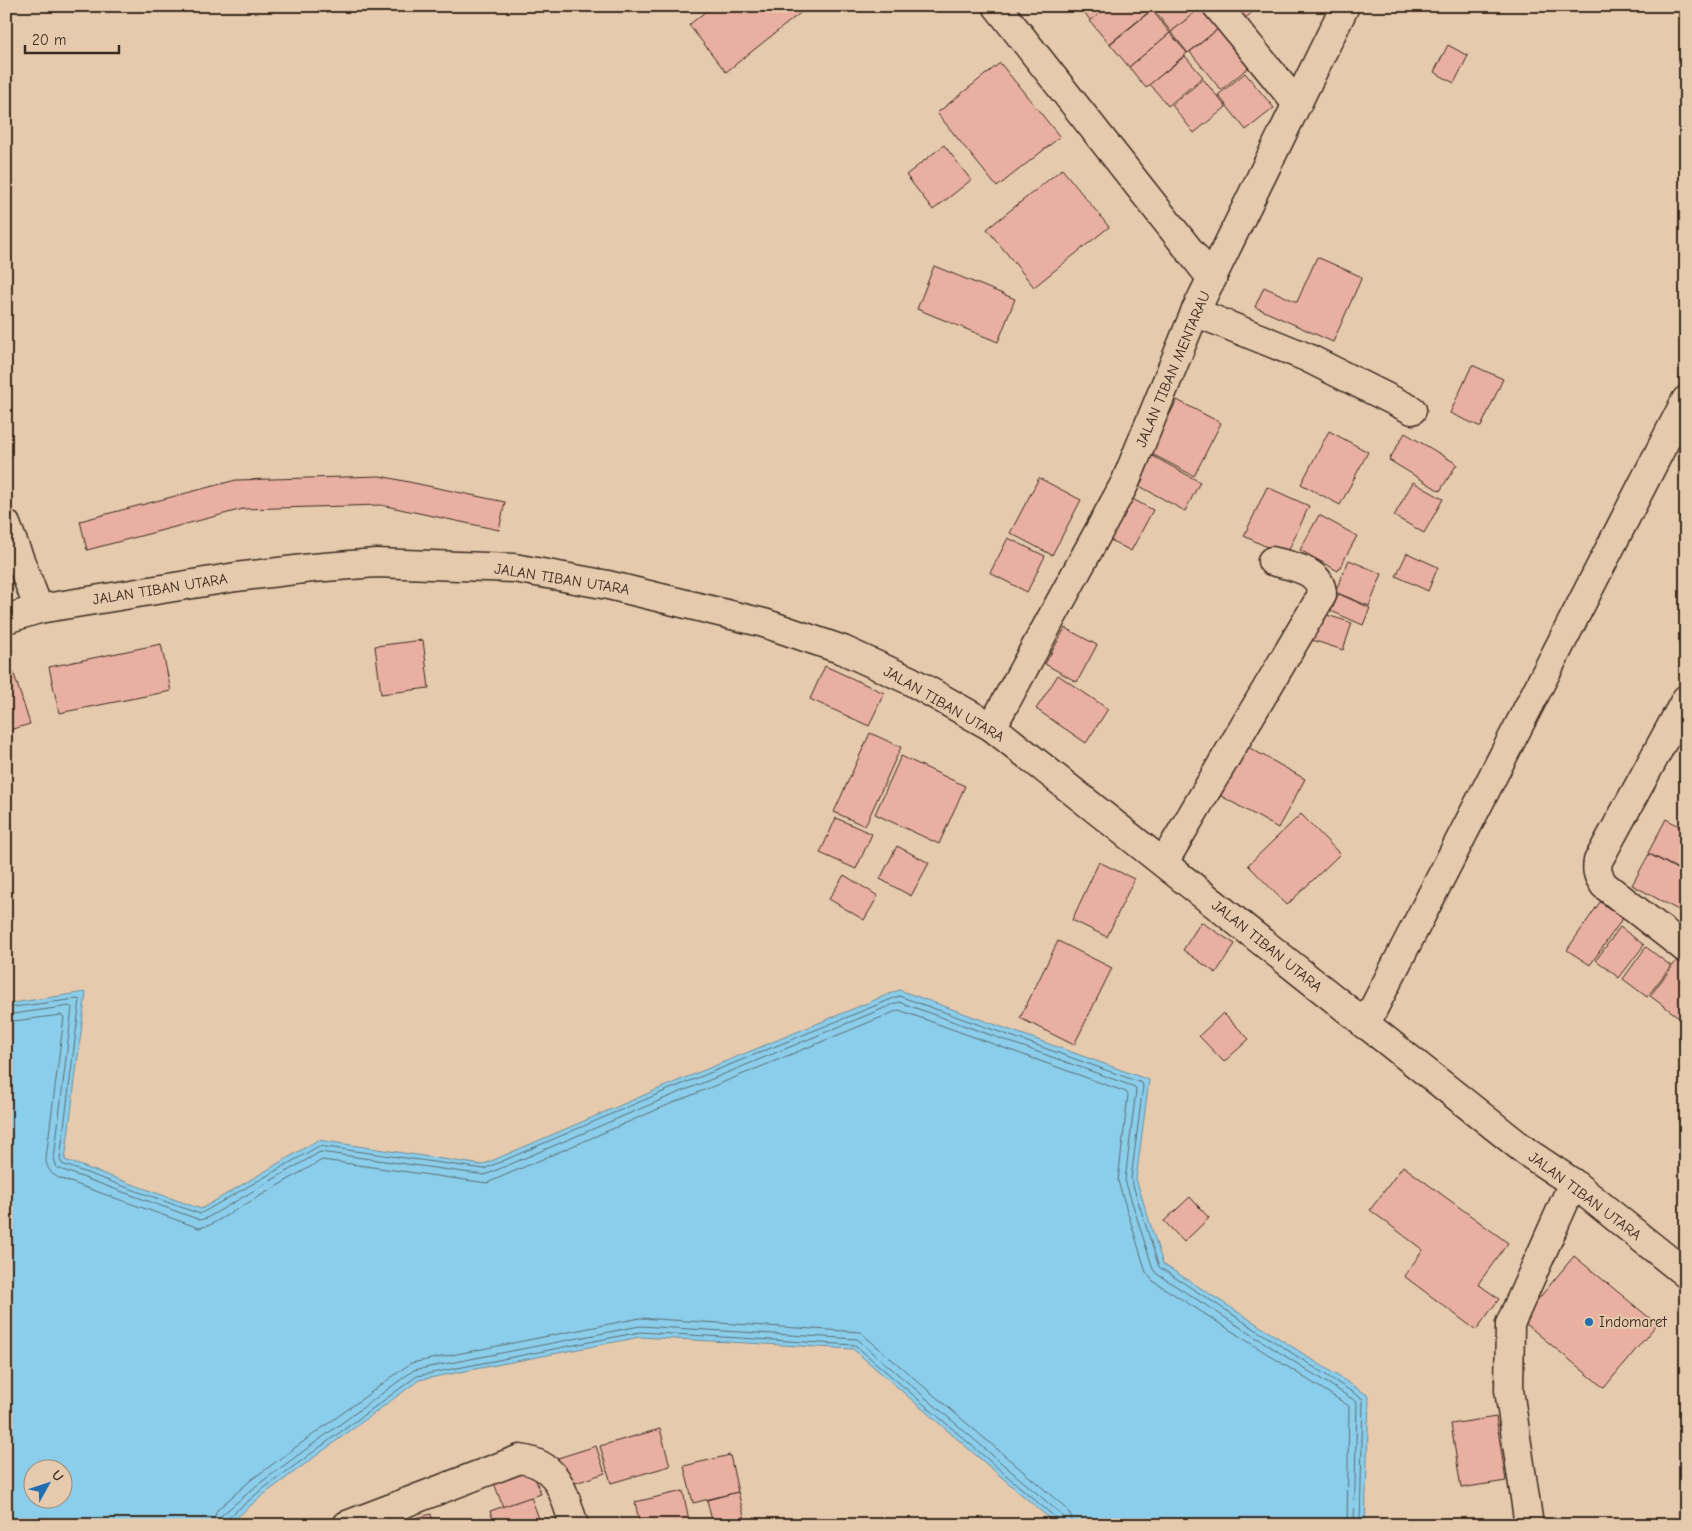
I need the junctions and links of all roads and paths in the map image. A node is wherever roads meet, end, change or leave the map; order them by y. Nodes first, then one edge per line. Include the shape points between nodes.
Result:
1 (997, 6) edge
2 (1217, 6) edge
3 (1345, 6) edge
4 (1297, 104) junction
5 (1212, 279) junction
6 (1195, 312) junction
7 (1686, 400) edge
8 (1412, 410) dead end
9 (6, 524) edge
10 (1272, 561) dead end
11 (39, 608) junction
12 (6, 619) edge
13 (1686, 700) edge
14 (992, 727) junction
15 (1164, 862) junction
16 (1686, 949) edge
17 (1365, 1025) junction
18 (1573, 1183) junction
19 (1686, 1274) edge
20 (347, 1525) edge
21 (574, 1525) edge
22 (1529, 1525) edge

1 - 5 street
2 - 4 street
3 - 4 street, JALAN TIBAN MENTARAU
4 - 5 street, JALAN TIBAN MENTARAU
5 - 6 street, JALAN TIBAN MENTARAU
6 - 8 street via 1306,357
6 - 14 street, JALAN TIBAN MENTARAU via 1125,483
7 - 17 street
9 - 11 street
10 - 15 street via 1301,568 1315,577 1322,586 1322,595
11 - 12 street, JALAN TIBAN UTARA
11 - 14 street, JALAN TIBAN UTARA via 312,568 376,563 514,568 608,585 764,623 843,650 910,680
13 - 16 street via 1597,868 1604,884
14 - 15 street, JALAN TIBAN UTARA
15 - 17 street, JALAN TIBAN UTARA
17 - 18 street, JALAN TIBAN UTARA via 1528,1153
18 - 19 street, JALAN TIBAN UTARA
18 - 22 street via 1510,1324 1509,1390
20 - 21 street via 520,1459 535,1461 551,1471 560,1485

